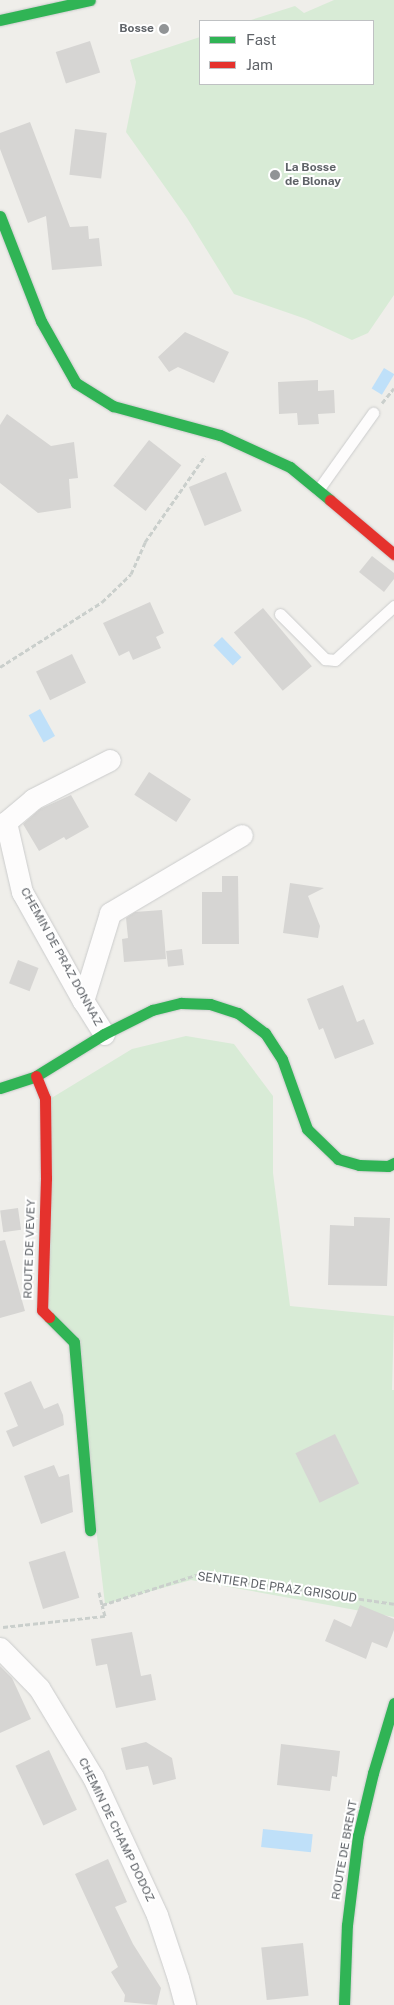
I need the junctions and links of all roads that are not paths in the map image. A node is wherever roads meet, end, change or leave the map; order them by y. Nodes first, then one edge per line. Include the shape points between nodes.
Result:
1 (90, 0) edge
2 (0, 20) edge
3 (0, 216) edge
4 (373, 413) dead end
5 (318, 490) junction
6 (394, 554) edge
7 (394, 606) edge
8 (280, 614) dead end
9 (110, 760) dead end
10 (242, 835) dead end
11 (83, 1001) junction
12 (104, 1034) junction
13 (36, 1076) junction
14 (0, 1088) edge
15 (394, 1164) edge
16 (90, 1530) dead end
17 (0, 1648) edge
18 (394, 1702) edge
19 (185, 2005) edge
20 (344, 2005) edge

1 - 2 street
3 - 5 street via 41,321 76,382 113,406 220,435 290,467
4 - 5 lane
5 - 6 street
7 - 8 lane via 335,660 325,659
9 - 11 street, CHEMIN DE PRAZ DONNAZ via 33,799 6,822 22,892
10 - 11 street via 110,913
11 - 12 street, CHEMIN DE PRAZ DONNAZ
12 - 13 street
12 - 15 street via 152,1010 181,1003 210,1004 238,1012 259,1027 276,1047 307,1129 320,1144 338,1159 359,1165
13 - 14 street
13 - 16 street, ROUTE DE VEVEY via 45,1098 42,1310 74,1342
17 - 19 street, CHEMIN DE CHAMP DODOZ via 39,1688 93,1777 157,1915
18 - 20 street, ROUTE DE BRENT via 358,1836 347,1925

